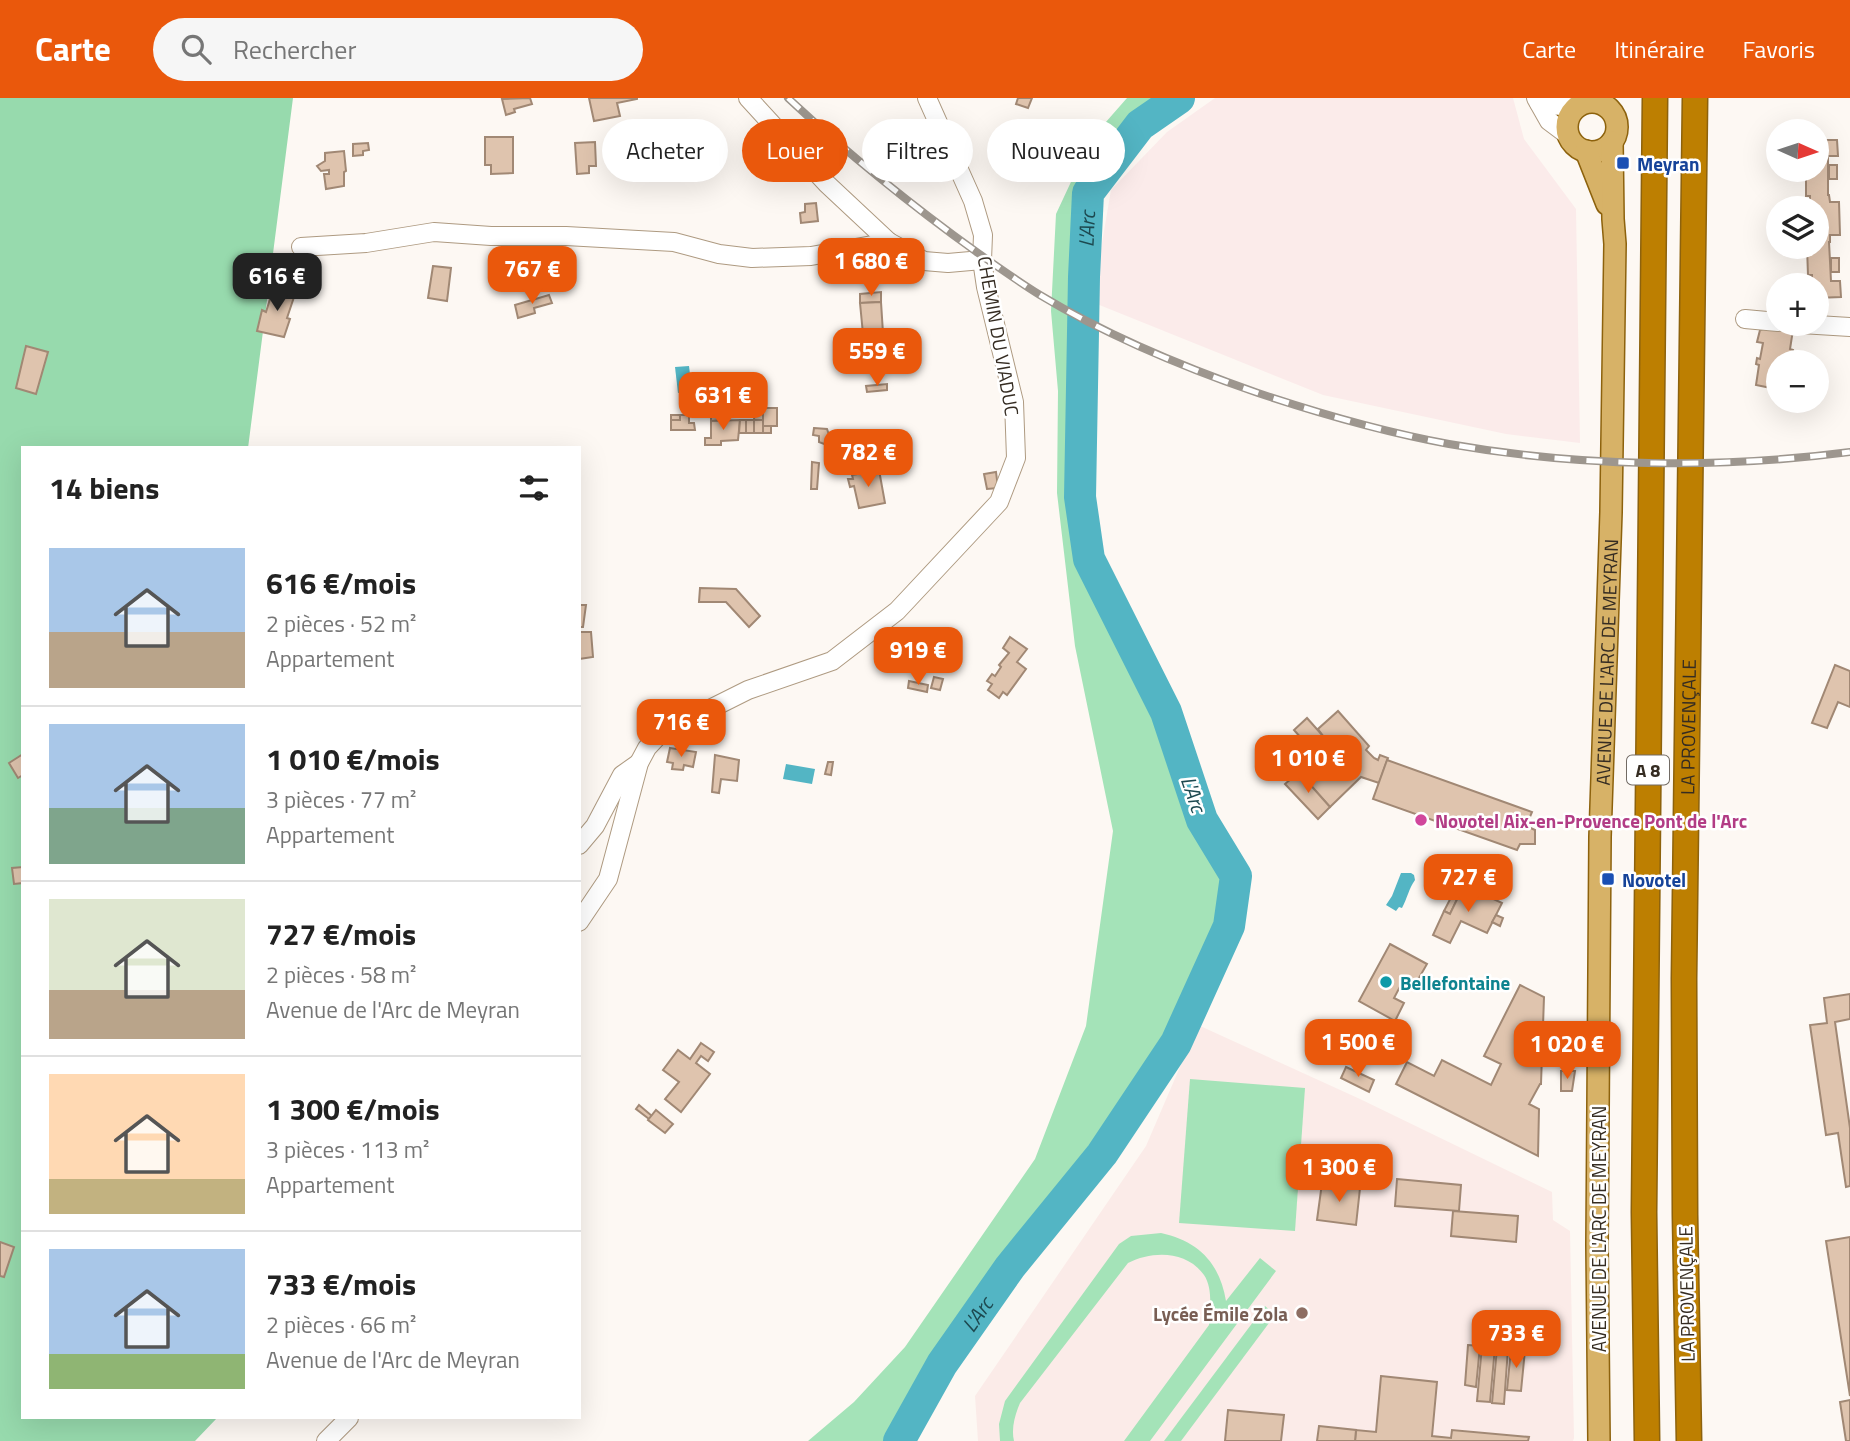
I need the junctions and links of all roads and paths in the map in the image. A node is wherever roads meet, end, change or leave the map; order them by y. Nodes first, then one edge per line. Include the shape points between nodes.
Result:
1 (748, 98) edge
2 (927, 98) edge
3 (1655, 98) edge
4 (1695, 98) edge
5 (1538, 101) edge
6 (1586, 103) edge
7 (1612, 104) edge
8 (1569, 136) junction
9 (1612, 142) junction
10 (1586, 151) junction
11 (1613, 219) junction
12 (889, 242) junction
13 (301, 247) dead end
14 (982, 260) junction
15 (1745, 318) dead end
16 (1766, 321) edge
17 (1829, 326) edge
18 (1850, 327) edge
19 (639, 763) junction
20 (581, 843) edge
21 (581, 919) edge
22 (348, 1419) edge
23 (326, 1441) edge
24 (1599, 1441) edge
25 (1647, 1441) edge
26 (1689, 1441) edge

1 - 12 street via 827,184
2 - 14 street, CHEMIN DU VIADUC via 973,201 983,235
3 - 25 highway, LA PROVENÇALE / A 8 via 1644,1212
4 - 26 highway, LA PROVENÇALE / A 8 via 1684,979
5 - 6 street
5 - 8 street via 1549,121
6 - 7 main road
6 - 8 main road via 1568,121
7 - 9 main road via 1618,126
8 - 10 main road
9 - 10 main road via 1605,149
9 - 11 main road, AVENUE DE L'ARC DE MEYRAN
10 - 11 main road, AVENUE DE L'ARC DE MEYRAN
11 - 24 main road, AVENUE DE L'ARC DE MEYRAN via 1613,457 1600,837
12 - 13 street via 811,256 751,258 674,242 435,232
12 - 14 street via 924,261
14 - 19 street, CHEMIN DU VIADUC via 1014,402 1016,458 999,502 897,611 832,661 748,690 660,734
15 - 16 street
17 - 18 street
19 - 20 street via 622,775
19 - 21 street, CHEMIN DU VIADUC via 608,879
22 - 23 street

